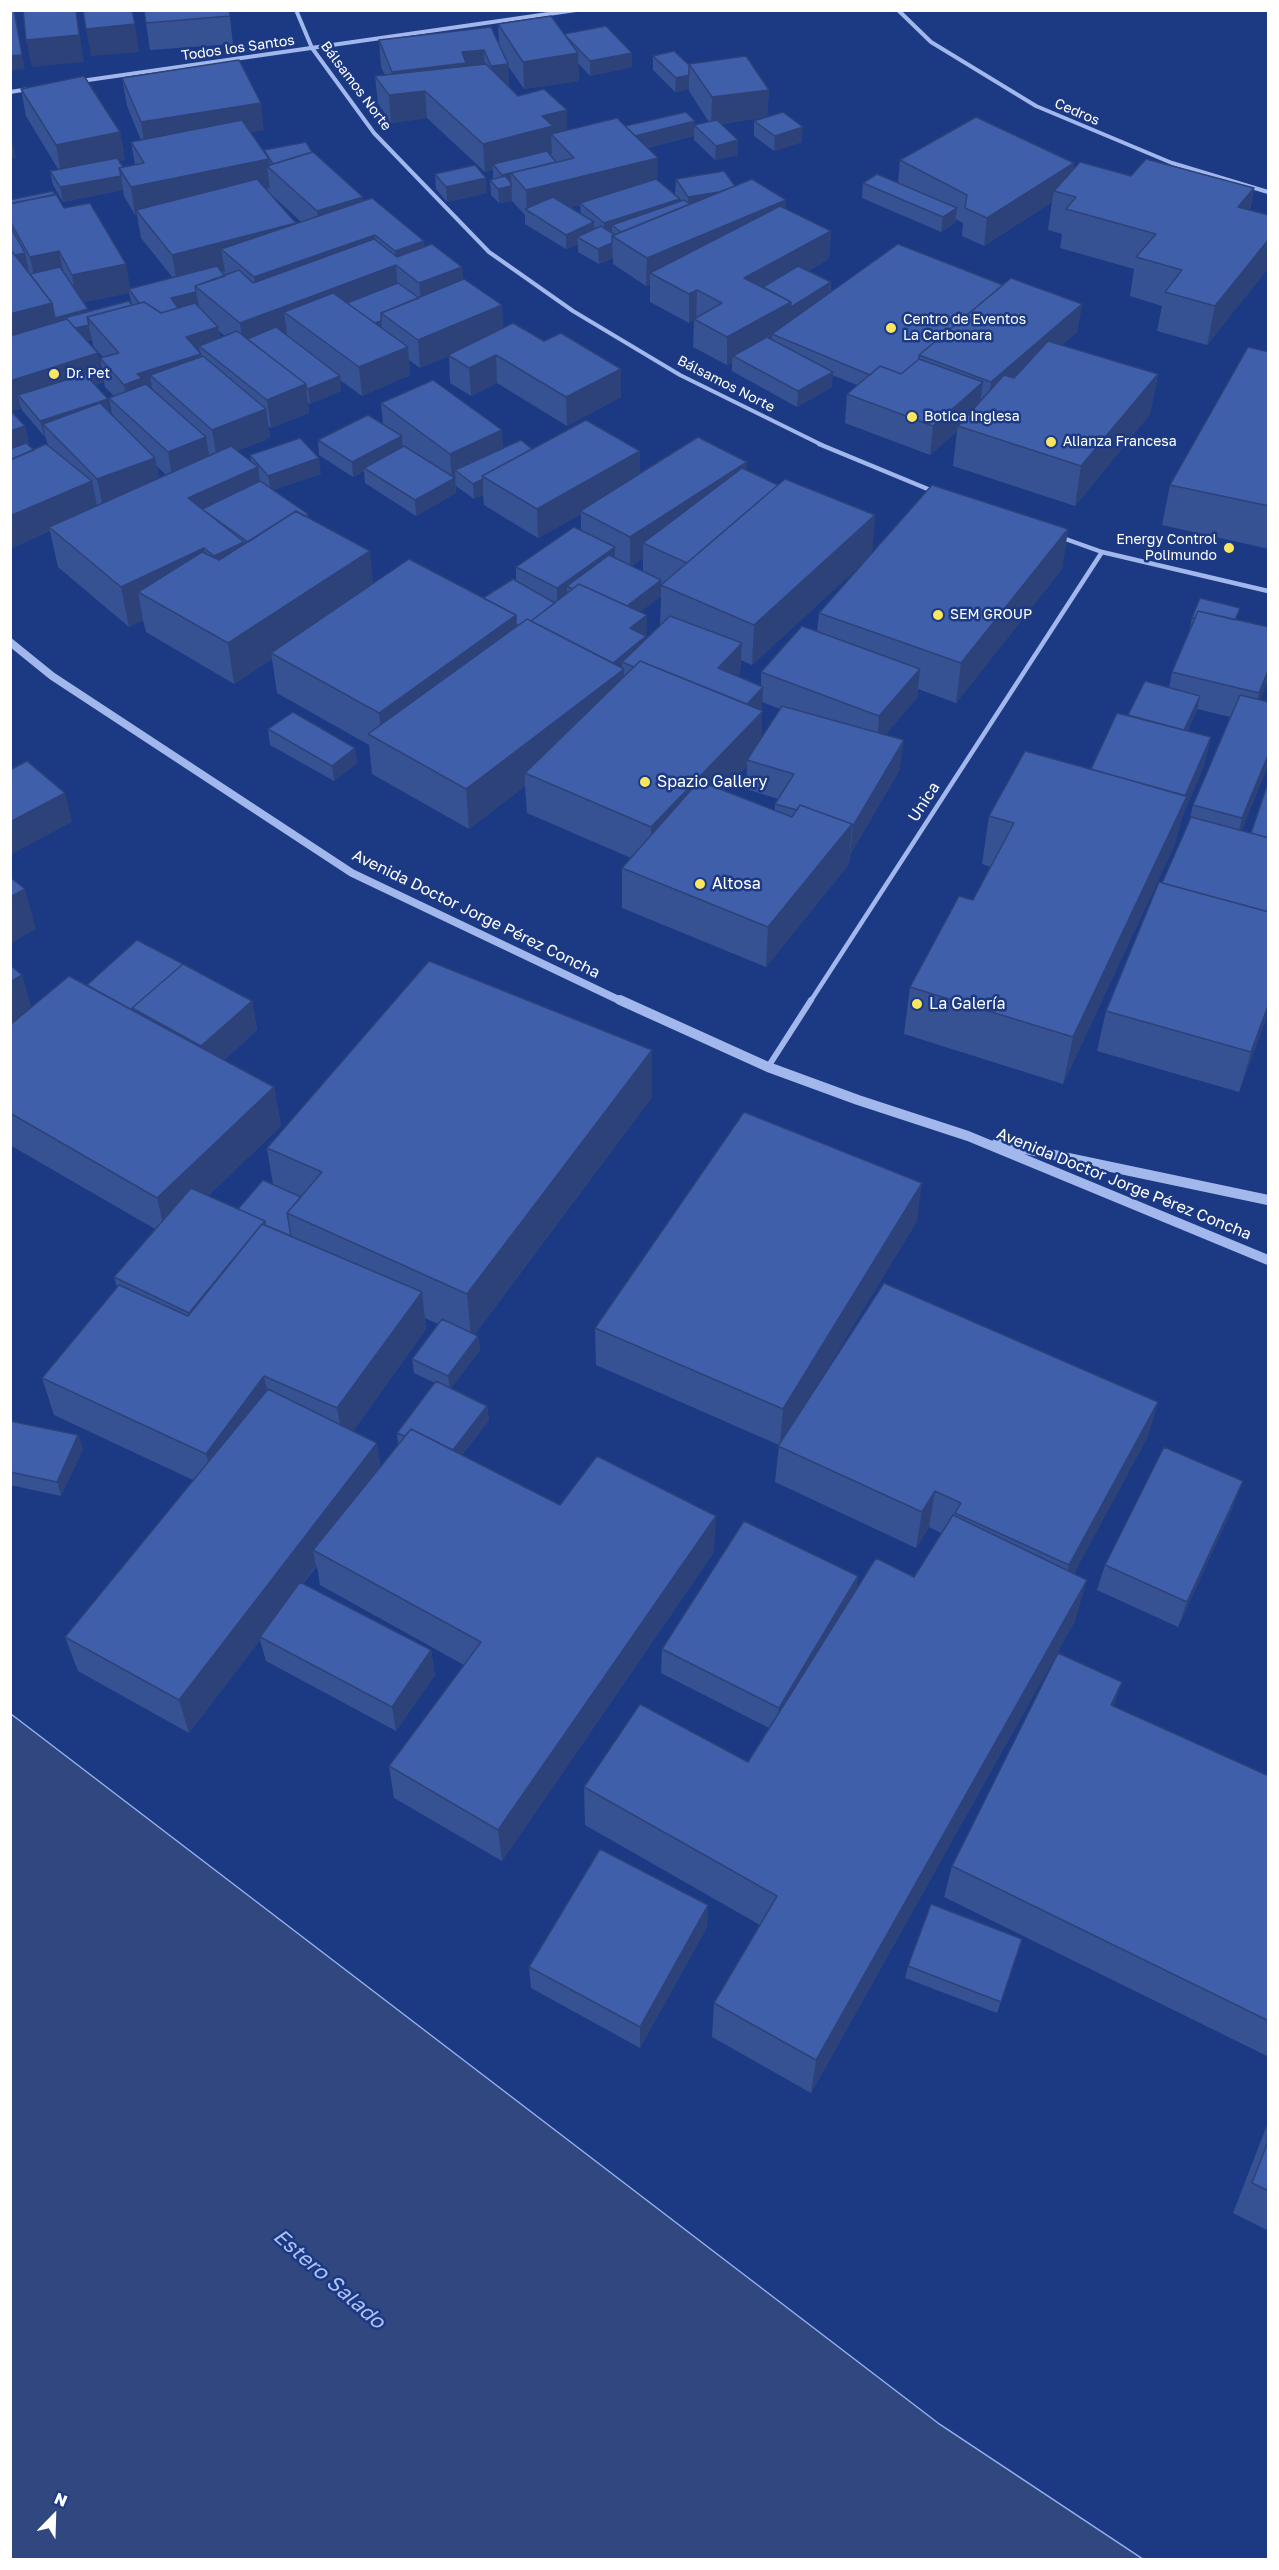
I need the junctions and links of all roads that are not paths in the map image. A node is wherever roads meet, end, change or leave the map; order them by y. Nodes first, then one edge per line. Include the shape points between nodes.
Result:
1 (296, 10) edge
2 (576, 10) edge
3 (898, 10) edge
4 (312, 48) junction
5 (80, 81) edge
6 (34, 88) edge
7 (10, 92) edge
8 (1269, 192) edge
9 (946, 497) edge
10 (1057, 536) edge
11 (1102, 552) junction
12 (1269, 591) edge
13 (10, 642) edge
14 (768, 1067) junction
15 (968, 1136) junction
16 (1269, 1200) edge
17 (1269, 1260) edge

1 - 4 street, Bálsamos Norte
2 - 4 street, Todos los Santos
3 - 8 street, Cedros via 931,42 1036,106 1172,163
4 - 5 street, Todos los Santos
4 - 9 street, Bálsamos Norte via 374,133 489,252 529,281 680,375 805,438
6 - 7 street
10 - 11 street
11 - 12 street
11 - 14 street, Unica
13 - 14 street, Avenida Doctor Jorge Pérez Concha via 52,675 352,873 544,966
14 - 15 street, Avenida Doctor Jorge Pérez Concha
15 - 16 street, Avenida Doctor Jorge Pérez Concha
15 - 17 street, Avenida Doctor Jorge Pérez Concha

